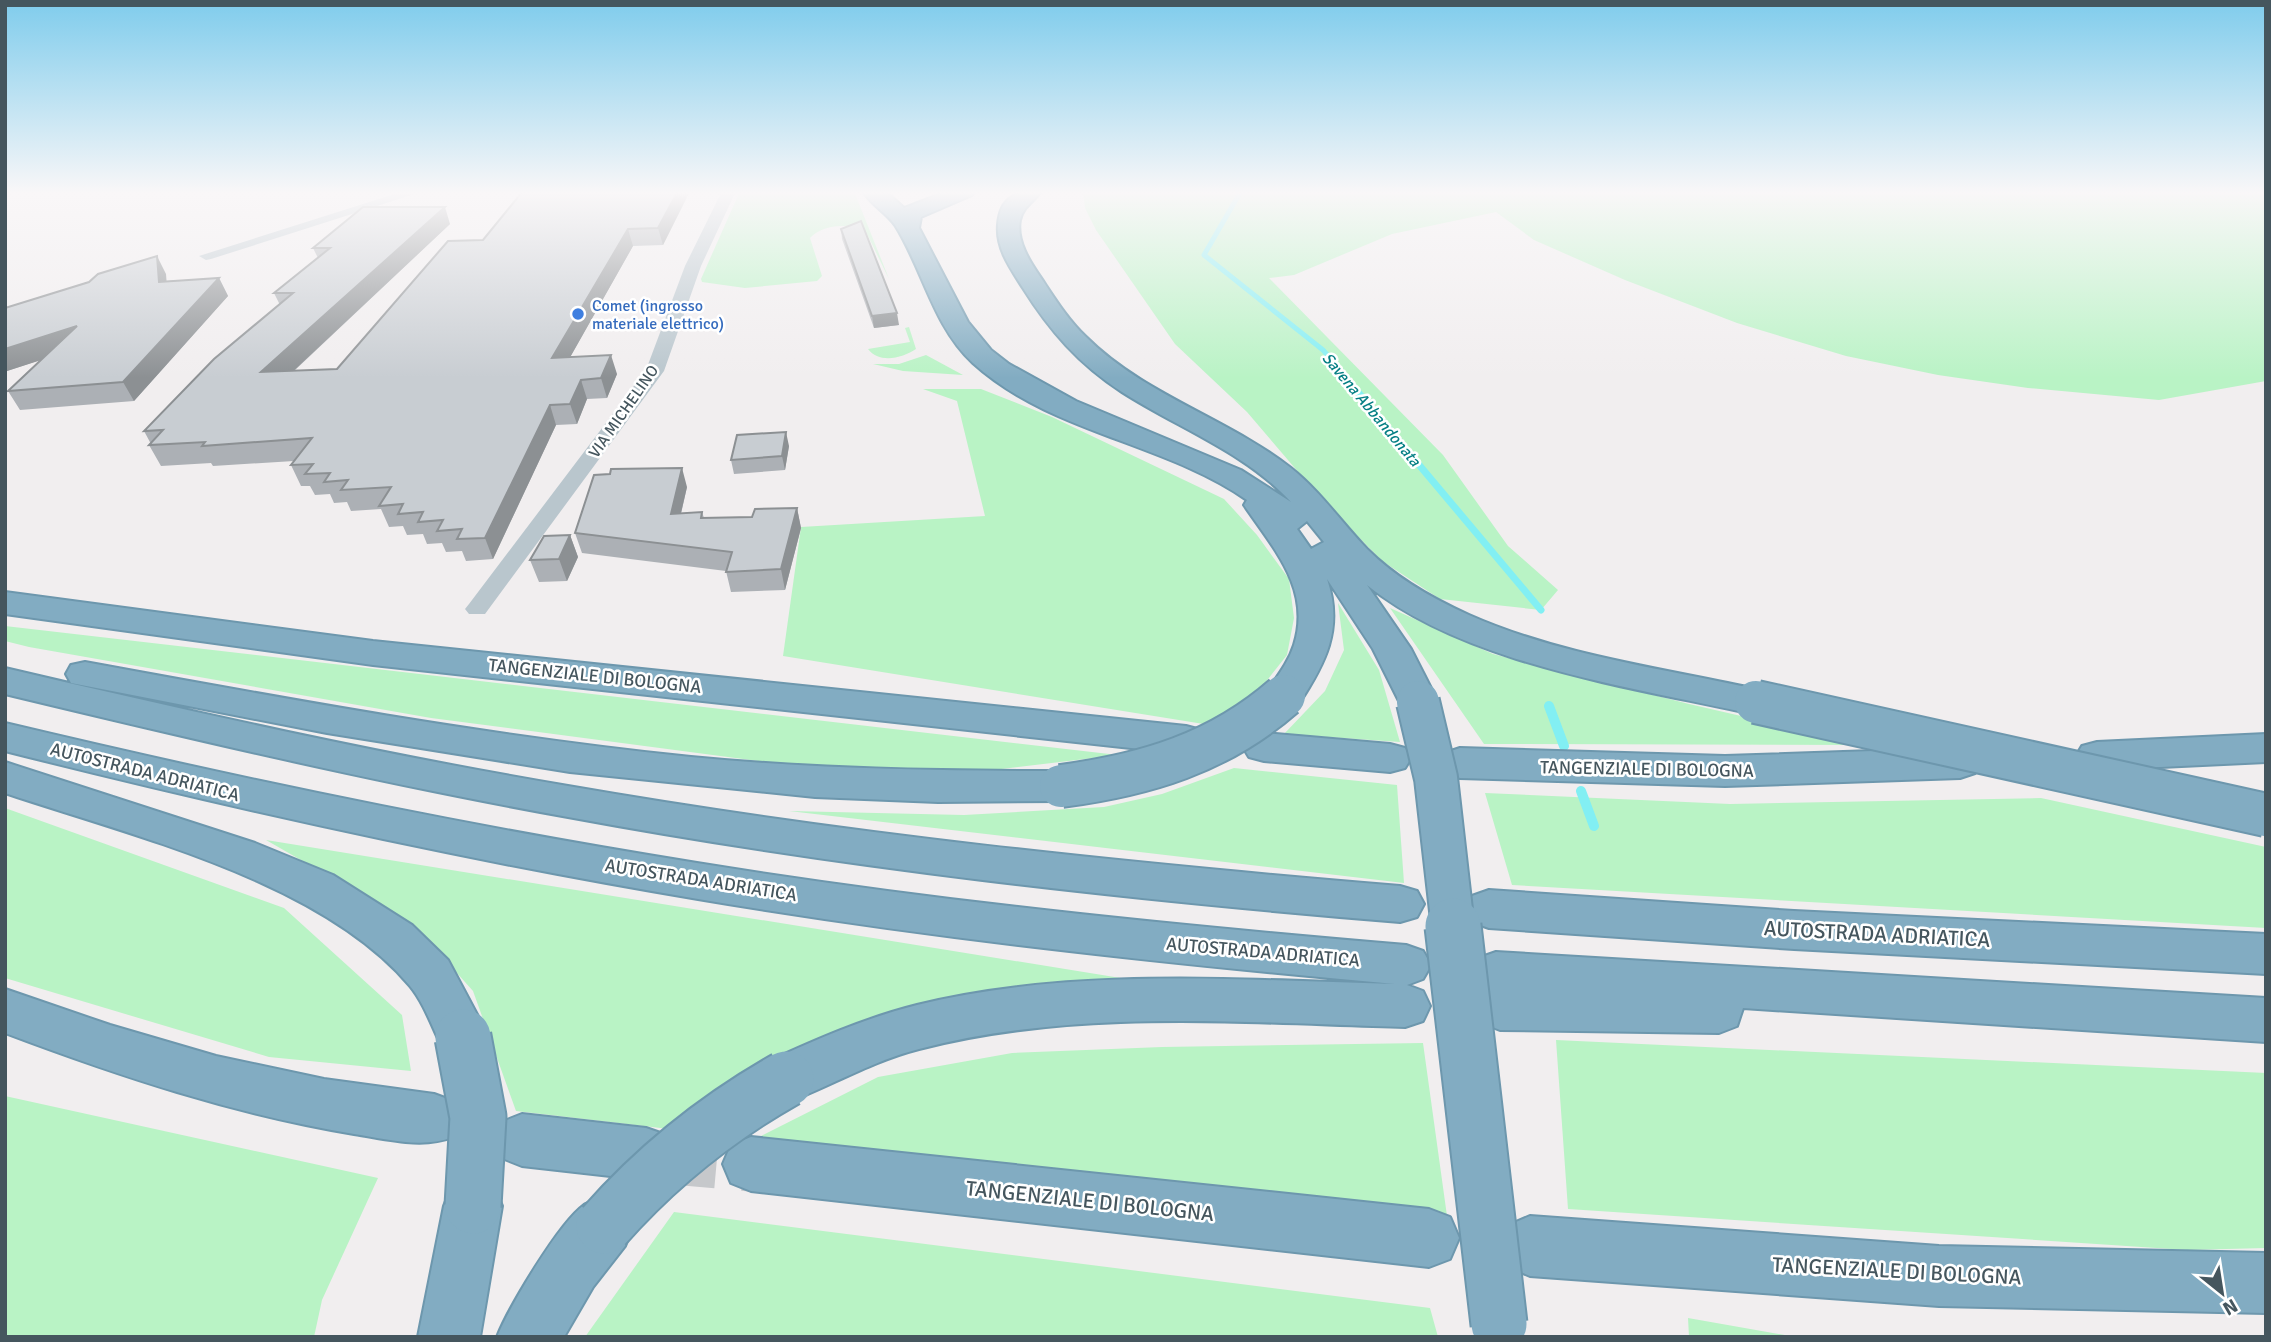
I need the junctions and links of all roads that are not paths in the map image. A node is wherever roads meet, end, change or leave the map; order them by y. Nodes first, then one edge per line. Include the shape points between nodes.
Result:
1 (214, 254) edge
2 (698, 254) edge
3 (921, 254) edge
4 (1015, 254) edge
5 (206, 256) dead end
6 (1241, 447) junction
7 (1194, 461) junction
8 (1333, 564) junction
9 (5, 590) edge
10 (5, 603) edge
11 (477, 609) dead end
12 (185, 628) junction
13 (5, 659) edge
14 (5, 681) edge
15 (5, 737) edge
16 (1186, 740) dead end
17 (1264, 747) dead end
18 (2266, 748) edge
19 (2097, 756) dead end
20 (1390, 758) dead end
21 (1460, 763) dead end
22 (1960, 763) dead end
23 (5, 777) edge
24 (2266, 816) edge
25 (1400, 904) dead end
26 (1489, 909) dead end
27 (2266, 954) edge
28 (1498, 990) dead end
29 (5, 1011) edge
30 (2266, 1020) edge
31 (434, 1119) dead end
32 (522, 1140) dead end
33 (646, 1154) tunnel mouth
34 (751, 1164) tunnel mouth
35 (1429, 1238) dead end
36 (1530, 1246) dead end
37 (2266, 1283) edge
38 (1499, 1330) edge
39 (449, 1337) edge
40 (528, 1337) edge

1 - 5 street
2 - 11 street, VIA MICHELINO via 656,371
3 - 7 highway via 956,327 1000,371
4 - 6 highway via 1068,335 1086,353 1136,389
6 - 8 highway via 1304,516
6 - 24 highway, bridge via 1281,475 1371,572 1420,606 1465,626 1524,647
7 - 8 highway via 1265,495
7 - 13 highway, bridge via 1255,499 1286,536 1310,578 1318,628 1308,661 1284,696 1248,727 1200,753 1144,772 1061,786 968,789 821,784 586,761 318,718
8 - 38 highway, bridge via 1392,649 1418,702 1436,778
9 - 12 highway
10 - 12 highway, TANGENZIALE DI BOLOGNA
12 - 16 highway, TANGENZIALE DI BOLOGNA via 373,653
14 - 25 highway via 296,749 738,828 1125,878
15 - 40 highway, AUTOSTRADA ADRIATICA, bridge via 250,797 699,881 1109,937 1406,986 1066,1005 984,1014 905,1031 834,1056 755,1095 691,1140 604,1226 572,1266
17 - 20 highway
18 - 19 highway
21 - 22 highway, TANGENZIALE DI BOLOGNA via 1725,771
23 - 39 highway, bridge via 239,855 317,888 395,939 430,974 463,1037 478,1117 473,1206
26 - 27 highway, AUTOSTRADA ADRIATICA
28 - 30 highway
29 - 31 highway via 100,1047 231,1085 377,1114
32 - 33 highway
34 - 35 highway, TANGENZIALE DI BOLOGNA
36 - 37 highway, TANGENZIALE DI BOLOGNA via 1939,1276

